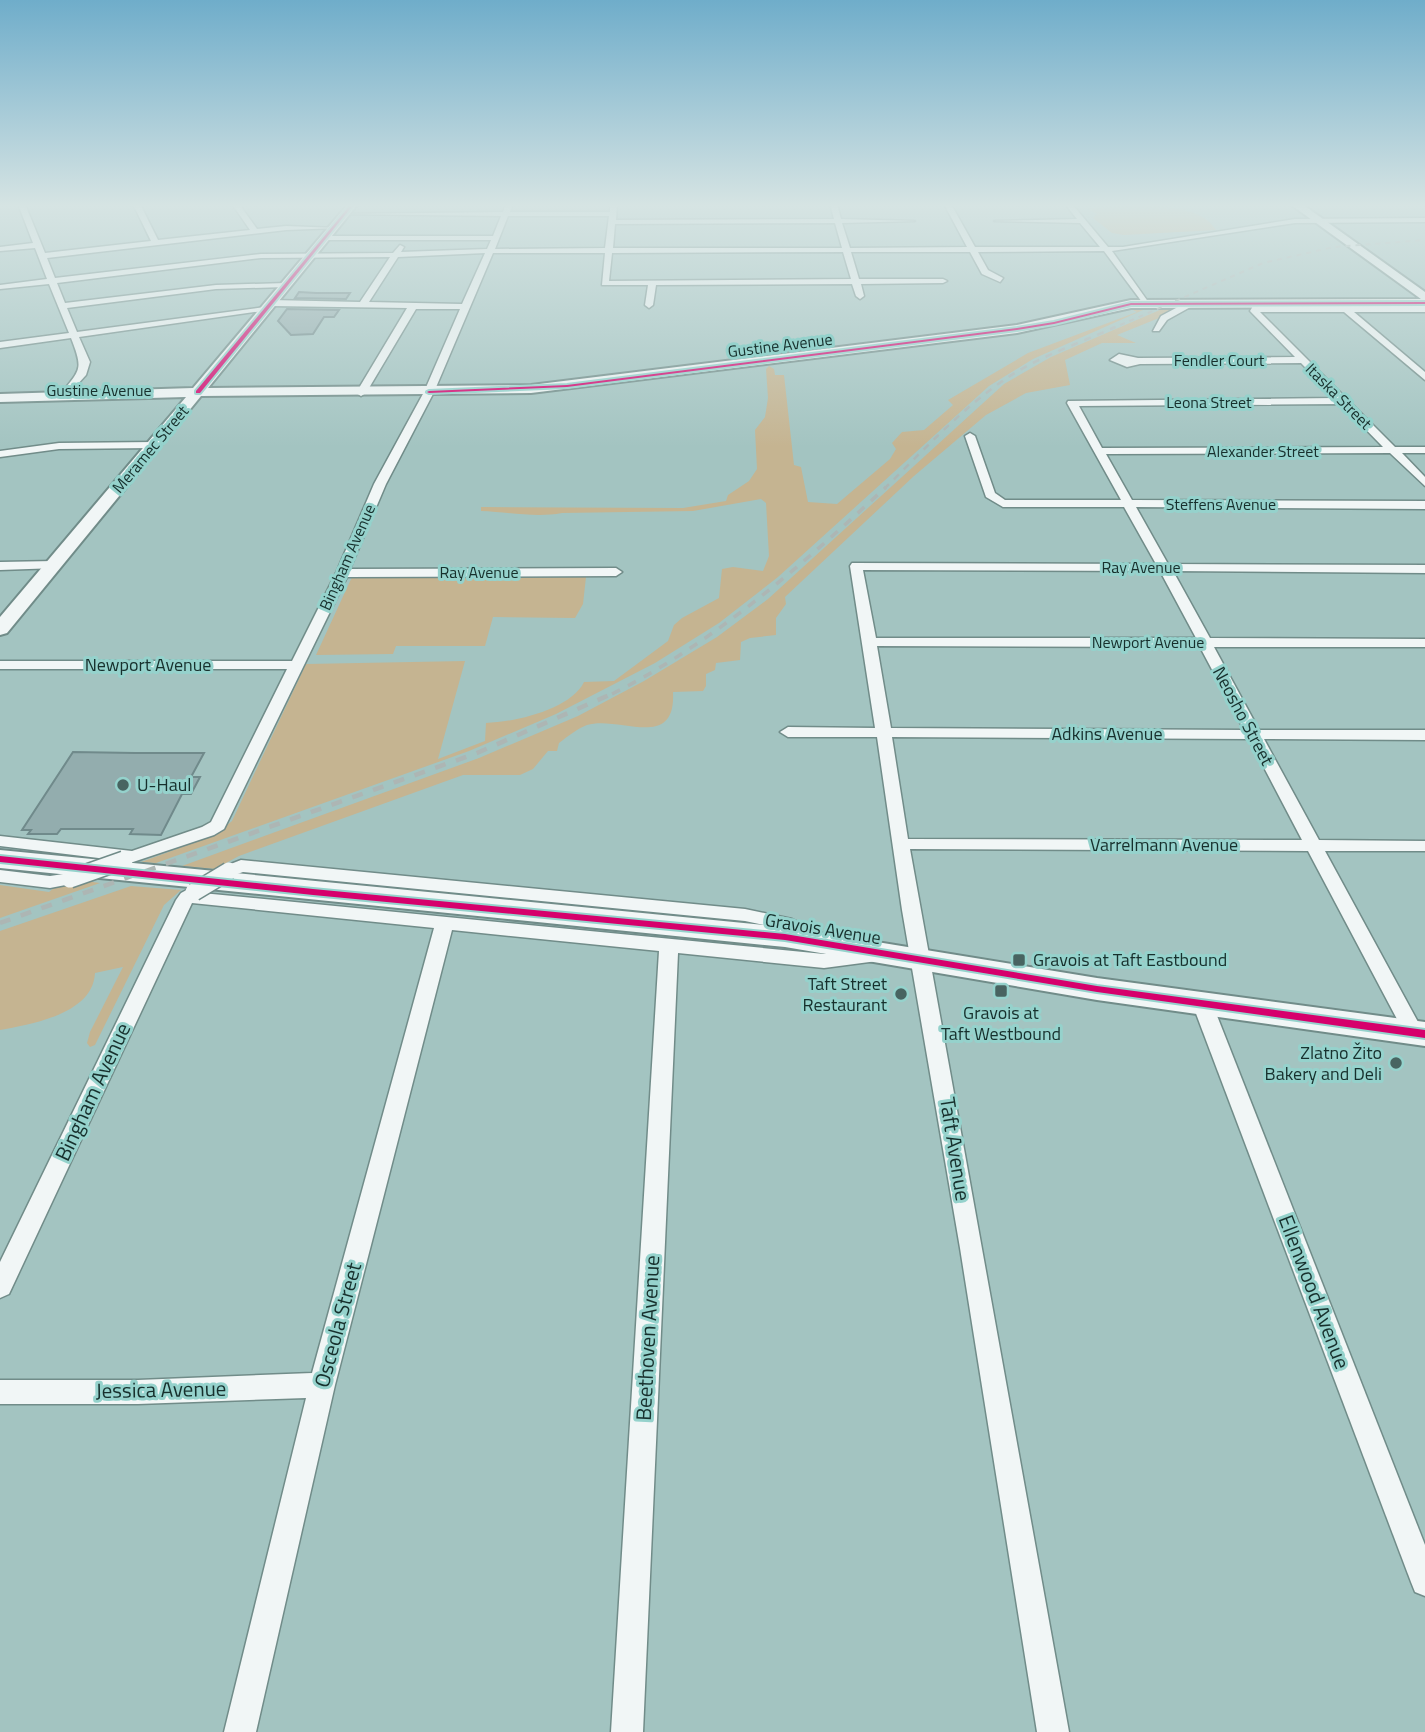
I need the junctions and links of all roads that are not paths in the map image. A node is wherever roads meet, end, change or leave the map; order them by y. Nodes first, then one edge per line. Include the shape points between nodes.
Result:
1 (19, 285) edge
2 (55, 285) edge
3 (286, 285) joint
4 (376, 285) edge
5 (475, 285) edge
6 (652, 285) edge
7 (856, 285) edge
8 (1132, 285) edge
9 (0, 287) edge
10 (1420, 289) edge
11 (860, 296) dead end
12 (1425, 297) edge
13 (1145, 303) junction
14 (1191, 303) junction
15 (1425, 303) edge
16 (363, 305) junction
17 (649, 305) dead end
18 (63, 306) junction
19 (268, 307) junction
20 (412, 307) junction
21 (465, 307) junction
22 (1346, 309) junction
23 (1425, 309) edge
24 (1156, 330) dead end
25 (75, 335) junction
26 (0, 345) edge
27 (1302, 360) junction
28 (1136, 361) dead end
29 (1425, 377) edge
30 (68, 392) junction
31 (198, 392) junction
32 (429, 392) junction
33 (361, 393) junction
34 (0, 395) edge
35 (1343, 401) junction
36 (1075, 402) joint
37 (970, 436) dead end
38 (154, 445) junction
39 (1394, 450) junction
40 (1425, 450) edge
41 (1100, 451) junction
42 (0, 454) edge
43 (1425, 483) edge
44 (1130, 504) junction
45 (1425, 505) edge
46 (54, 565) junction
47 (0, 566) edge
48 (856, 566) joint
49 (1163, 567) junction
50 (1425, 569) edge
51 (616, 572) dead end
52 (342, 573) junction
53 (0, 629) edge
54 (870, 642) junction
55 (1203, 643) junction
56 (1425, 643) edge
57 (0, 665) edge
58 (296, 665) junction
59 (788, 732) dead end
60 (882, 732) junction
61 (1253, 735) junction
62 (1425, 736) edge
63 (0, 841) edge
64 (903, 844) junction
65 (1313, 845) junction
66 (1425, 846) edge
67 (0, 859) edge
68 (129, 859) junction
69 (0, 876) edge
70 (191, 895) junction
71 (444, 921) junction
72 (669, 944) junction
73 (826, 944) junction
74 (884, 954) junction
75 (921, 961) junction
76 (1202, 1003) junction
77 (1420, 1034) edge
78 (0, 1287) edge
79 (322, 1385) junction
80 (0, 1392) edge
81 (1425, 1582) edge
82 (240, 1732) edge
83 (627, 1732) edge
84 (1052, 1732) edge

1 - 9 street
2 - 18 street
3 - 18 street via 216,287
3 - 19 street, Meramec Street
4 - 16 street
5 - 21 street, Bingham Avenue
6 - 17 street
7 - 11 street
8 - 13 street
10 - 12 street
13 - 14 street, Gustine Avenue
13 - 32 street, Gustine Avenue via 1117,305 1078,318 1017,329 635,377
14 - 15 street, Gustine Avenue
14 - 24 street via 1164,318
16 - 19 street
16 - 20 street
18 - 25 street
19 - 25 street
19 - 31 street, Meramec Street
20 - 21 street
20 - 33 street
21 - 32 street, Bingham Avenue
22 - 23 street
22 - 27 street, Itaska Street via 1253,309
22 - 29 street
25 - 26 street
25 - 30 street via 85,362
27 - 28 street, Fendler Court
27 - 35 street, Itaska Street
30 - 31 street, Gustine Avenue
30 - 34 street, Gustine Avenue
31 - 33 street, Gustine Avenue
31 - 38 street, Meramec Street
32 - 33 street, Gustine Avenue
32 - 52 street, Bingham Avenue via 380,484
35 - 36 street, Leona Street
35 - 39 street, Itaska Street
36 - 41 street, Neosho Street
37 - 44 street, Steffens Avenue via 989,493 983,499 992,506
38 - 42 street via 59,446
38 - 46 street, Meramec Street
39 - 40 street, Alexander Street
39 - 41 street, Alexander Street
39 - 43 street, Itaska Street
41 - 44 street, Neosho Street
44 - 45 street, Steffens Avenue
44 - 49 street, Neosho Street
46 - 47 street
46 - 53 street, Meramec Street
48 - 49 street, Ray Avenue
48 - 54 street, Taft Avenue
49 - 50 street, Ray Avenue
49 - 55 street, Neosho Street
51 - 52 street, Ray Avenue
52 - 58 street, Bingham Avenue
54 - 55 street, Newport Avenue
54 - 60 street, Taft Avenue
55 - 56 street, Newport Avenue
55 - 61 street, Neosho Street
57 - 58 street, Newport Avenue
58 - 68 street, Bingham Avenue via 218,825
59 - 60 street, Adkins Avenue
60 - 61 street, Adkins Avenue
60 - 64 street, Taft Avenue
61 - 62 street, Adkins Avenue
61 - 65 street, Neosho Street
63 - 68 street
64 - 65 street, Varrelmann Avenue
64 - 75 street, Taft Avenue
65 - 66 street, Varrelmann Avenue
65 - 77 street, Neosho Street
67 - 73 main road, Gravois Avenue
68 - 69 street, bridge via 50,882
70 - 71 street, Gravois Avenue
70 - 73 street, Gravois Avenue, bridge via 241,866 745,915 797,925
70 - 78 street, Bingham Avenue
71 - 72 street, Gravois Avenue
71 - 79 street, Osceola Street
72 - 74 street, Gravois Avenue via 824,961
72 - 83 street, Beethoven Avenue
73 - 74 main road, Gravois Avenue
74 - 75 main road, Gravois Avenue
75 - 76 main road, Gravois Avenue
75 - 84 street, Taft Avenue
76 - 77 main road, Gravois Avenue
76 - 81 street, Ellenwood Avenue
79 - 80 street, Jessica Avenue
79 - 82 street, Osceola Street

